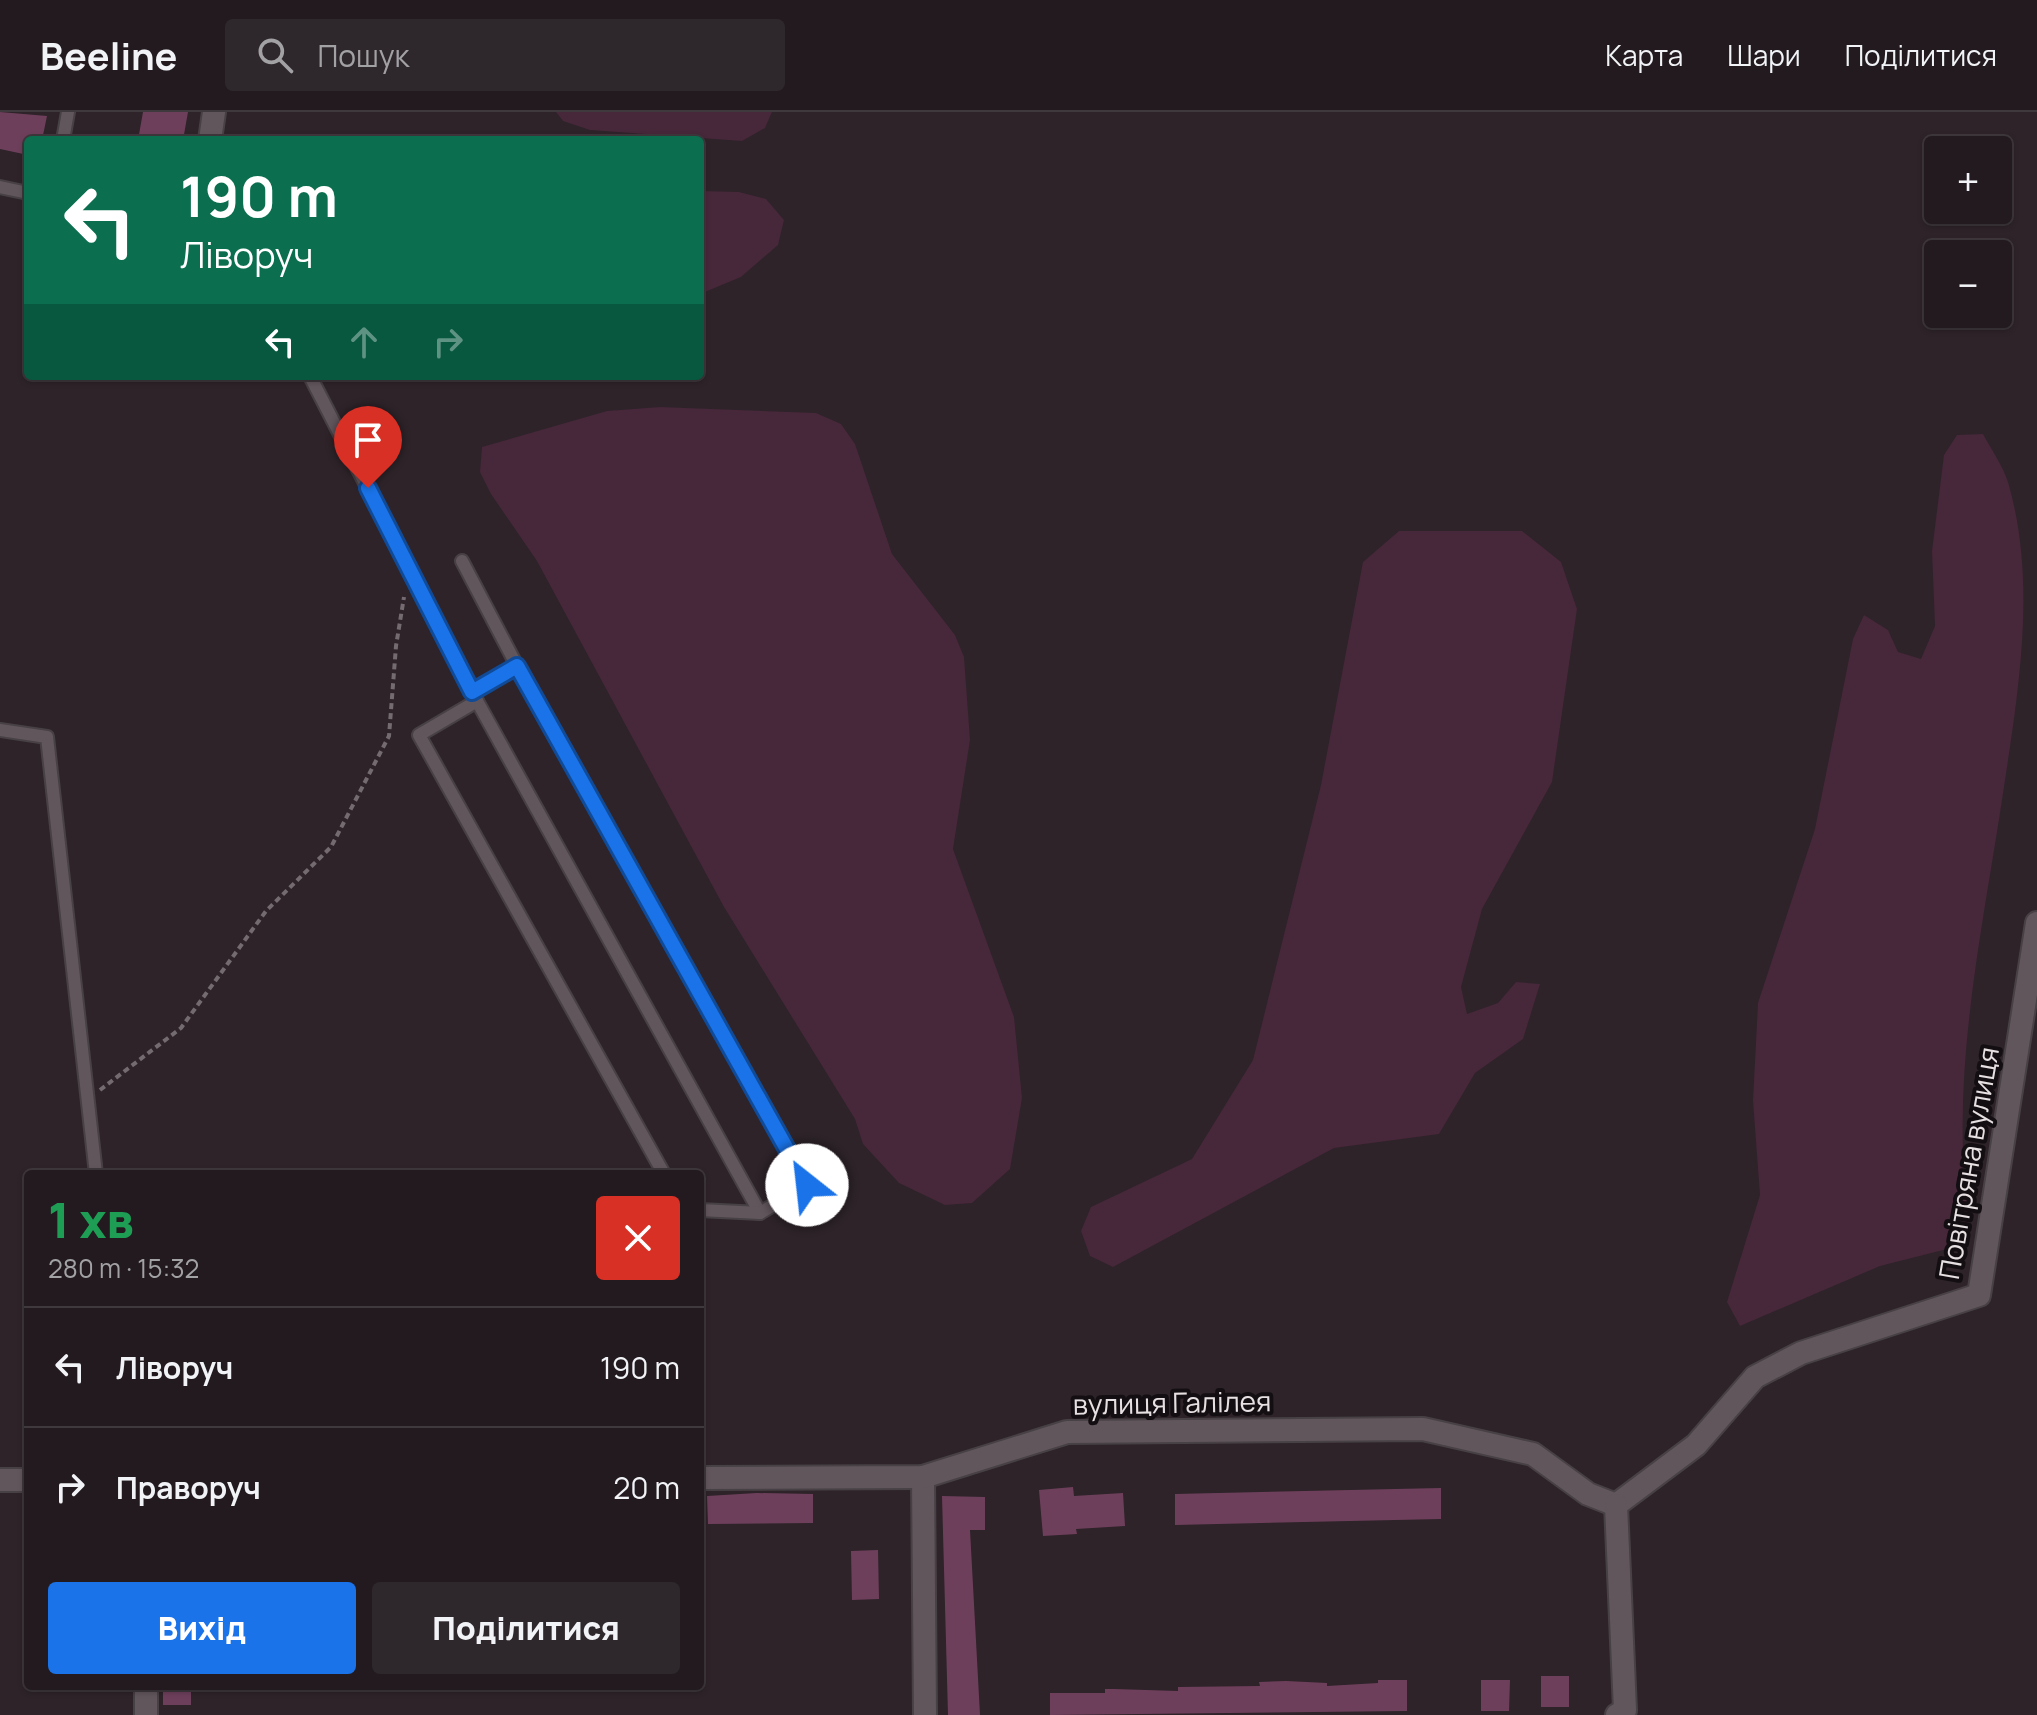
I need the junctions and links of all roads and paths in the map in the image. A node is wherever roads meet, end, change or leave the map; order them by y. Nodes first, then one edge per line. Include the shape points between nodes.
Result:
1 (68, 112) edge
2 (214, 112) edge
3 (64, 136) edge
4 (211, 136) edge
5 (0, 187) edge
6 (24, 192) edge
7 (312, 380) edge
8 (462, 561) dead end
9 (405, 594) dead end
10 (517, 666) junction
11 (475, 696) junction
12 (0, 730) edge
13 (2037, 923) edge
14 (89, 1099) junction
15 (96, 1170) edge
16 (662, 1170) edge
17 (704, 1210) edge
18 (760, 1213) junction
19 (923, 1477) junction
20 (704, 1478) edge
21 (0, 1480) edge
22 (24, 1480) edge
23 (1616, 1505) junction
24 (146, 1690) edge
25 (1621, 1713) edge
26 (146, 1715) edge
27 (925, 1715) edge

1 - 3 lane
2 - 4 street
5 - 6 lane
7 - 11 lane
8 - 10 lane
9 - 14 path via 389,736 331,847 266,911 181,1028
10 - 11 lane
10 - 18 lane via 807,1185
11 - 16 lane via 419,735
11 - 18 lane
12 - 14 lane via 47,737
13 - 23 street, Повітряна вулиця via 1979,1295 1801,1353 1755,1377 1696,1445
14 - 15 lane
17 - 18 lane
19 - 20 street, вулиця Галілея
19 - 23 street, вулиця Галілея via 1067,1432 1423,1429 1533,1454 1588,1494
19 - 27 street
21 - 22 street
23 - 25 street
24 - 26 street

